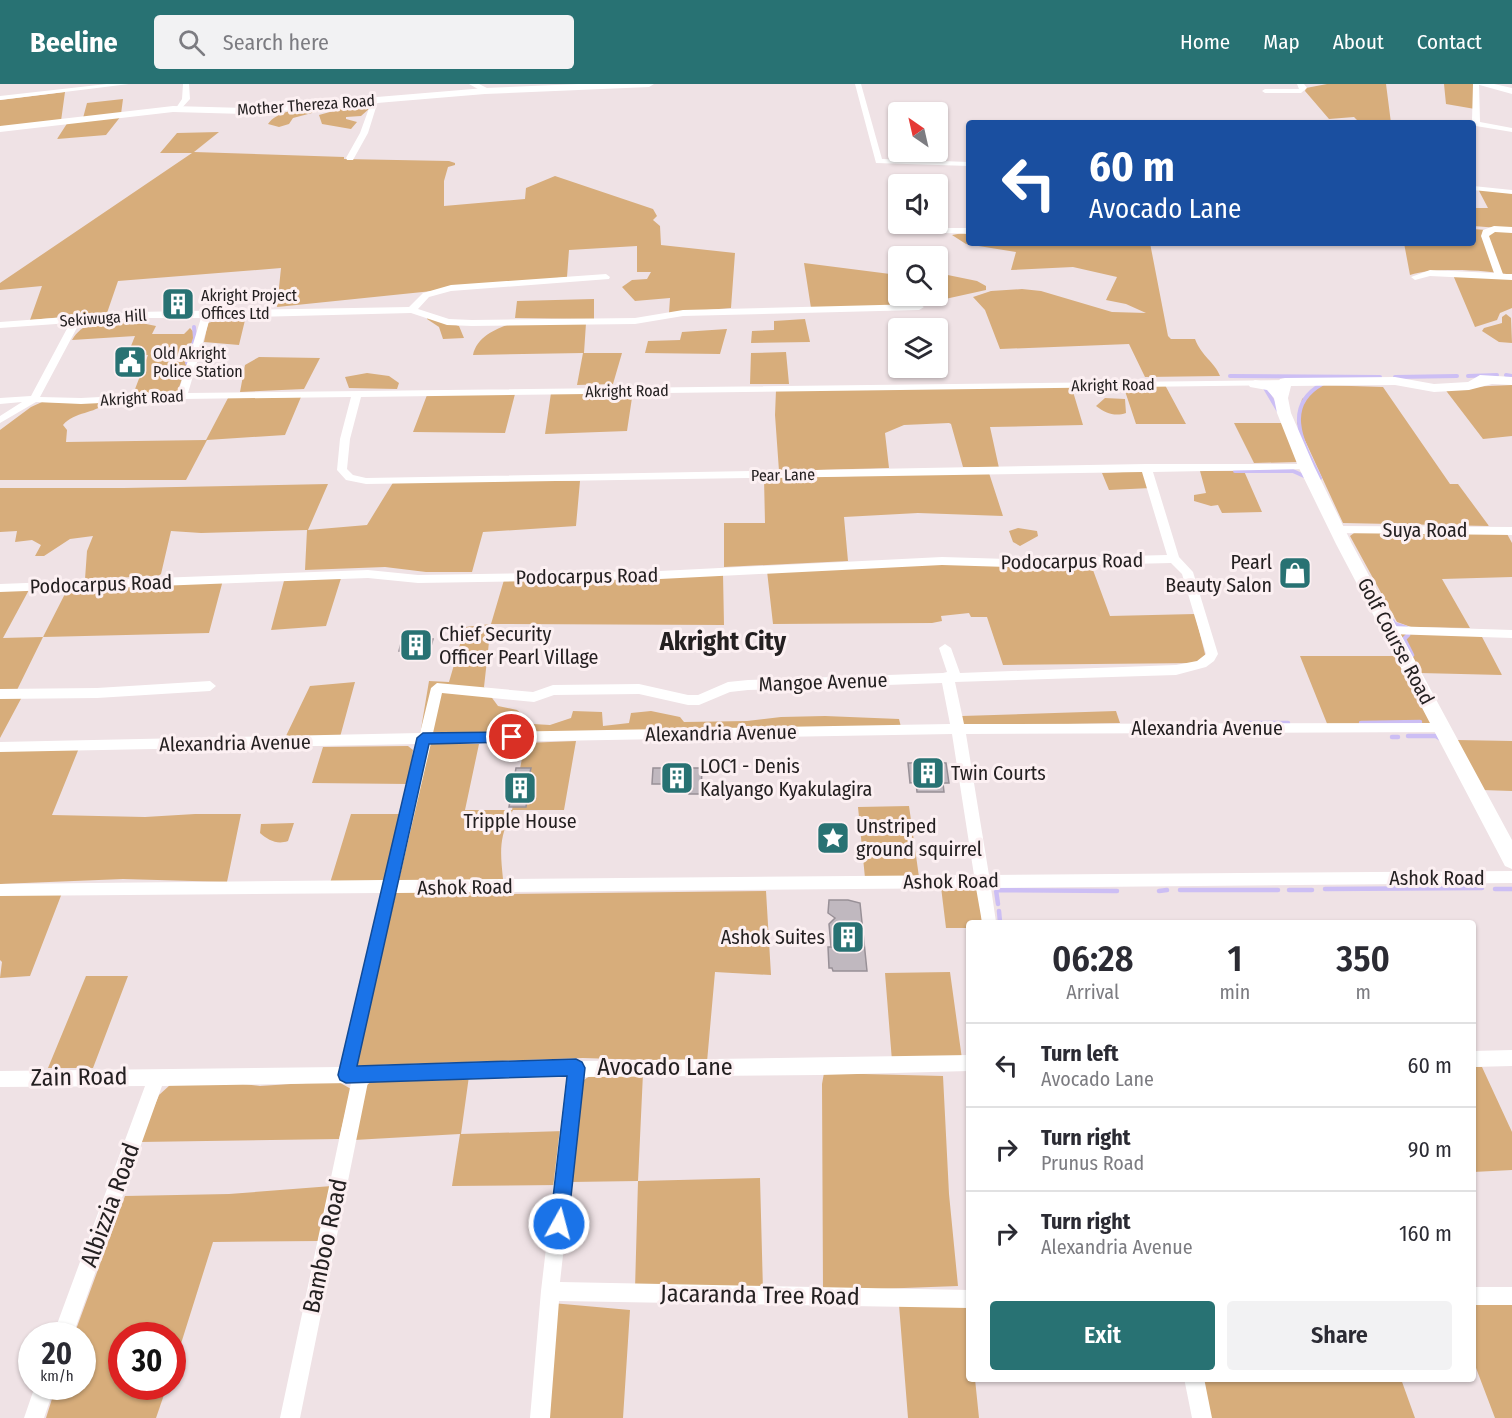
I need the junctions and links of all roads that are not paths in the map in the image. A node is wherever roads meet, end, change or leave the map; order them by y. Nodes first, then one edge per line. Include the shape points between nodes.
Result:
1 (126, 84) edge
2 (186, 84) edge
3 (472, 84) edge
4 (649, 84) edge
5 (858, 84) edge
6 (1300, 84) edge
7 (1476, 84) edge
8 (1481, 84) edge
9 (487, 88) edge
10 (1265, 91) dead end
11 (1512, 91) edge
12 (0, 98) edge
13 (374, 100) junction
14 (180, 108) junction
15 (1474, 120) edge
16 (1476, 123) edge
17 (0, 129) edge
18 (1512, 130) edge
19 (350, 158) dead end
20 (966, 164) edge
21 (1476, 185) edge
22 (1512, 192) edge
23 (1512, 230) edge
24 (948, 231) edge
25 (966, 231) edge
26 (1499, 275) junction
27 (606, 277) dead end
28 (1415, 277) dead end
29 (1512, 277) edge
30 (919, 307) dead end
31 (411, 310) junction
32 (206, 315) junction
33 (77, 319) junction
34 (0, 325) edge
35 (1307, 381) junction
36 (1512, 381) edge
37 (1285, 382) junction
38 (1255, 384) junction
39 (357, 394) junction
40 (182, 396) junction
41 (1281, 398) junction
42 (34, 399) junction
43 (0, 401) edge
44 (1287, 417) junction
45 (0, 420) edge
46 (1306, 466) junction
47 (1146, 467) junction
48 (1338, 530) junction
49 (1512, 531) edge
50 (1174, 559) junction
51 (0, 588) edge
52 (1390, 630) junction
53 (1512, 634) edge
54 (945, 648) dead end
55 (951, 677) junction
56 (210, 686) dead end
57 (437, 688) joint
58 (0, 694) edge
59 (1442, 728) junction
60 (958, 729) junction
61 (423, 738) junction
62 (0, 747) edge
63 (1512, 860) edge
64 (1512, 877) edge
65 (983, 880) junction
66 (389, 888) junction
67 (0, 890) edge
68 (989, 920) edge
69 (1512, 1058) edge
70 (1476, 1059) edge
71 (966, 1063) edge
72 (576, 1068) junction
73 (354, 1074) junction
74 (157, 1076) junction
75 (0, 1079) edge
76 (550, 1291) junction
77 (1476, 1296) edge
78 (1512, 1296) edge
79 (966, 1299) edge
80 (68, 1322) edge
81 (1195, 1382) edge
82 (40, 1400) edge
83 (34, 1418) edge
84 (290, 1418) edge
85 (540, 1418) edge
86 (1202, 1418) edge

1 - 12 street
2 - 14 street via 186,99
3 - 9 street
4 - 9 street, Mother Thereza Road
5 - 20 street via 879,161
6 - 10 street via 1304,88 1299,92
7 - 15 street
8 - 11 street
9 - 13 street, Mother Thereza Road
13 - 14 street, Mother Thereza Road via 246,111
13 - 19 street via 364,133
14 - 17 street, Mother Thereza Road
16 - 18 street
21 - 22 street
23 - 26 street via 1486,232
24 - 25 street
26 - 28 street via 1430,273
26 - 29 street
27 - 31 street via 451,288 426,295
30 - 31 street via 683,313 635,321 456,324
31 - 32 street, Sekiwuga Hill
32 - 33 street, Sekiwuga Hill
32 - 40 street
33 - 34 street, Sekiwuga Hill
33 - 42 street
35 - 36 street via 1403,382 1419,387 1448,387
35 - 37 street
35 - 44 street
37 - 38 street, Akright Road
37 - 41 street
38 - 39 street, Akright Road
38 - 41 street via 1272,386
39 - 40 street, Akright Road
39 - 47 street, Pear Lane via 345,439 342,470 350,478 366,481
40 - 42 street, Akright Road
41 - 44 street, Golf Course Road
42 - 43 street, Akright Road
42 - 45 street
44 - 46 street, Golf Course Road
46 - 47 street, Pear Lane
46 - 48 street, Golf Course Road
47 - 50 street
48 - 49 street, Suya Road
48 - 52 street, Golf Course Road
50 - 51 street, Podocarpus Road via 942,561 660,575 417,579 368,574
50 - 55 street, Mangoe Avenue via 1187,572 1211,657 1201,664 1176,670
52 - 53 street
52 - 59 street, Golf Course Road
54 - 55 street
55 - 57 street, Mangoe Avenue via 734,686 699,700 639,689 553,690 534,697
55 - 60 street
56 - 58 street
57 - 61 street, Bamboo Road
59 - 60 street, Alexandria Avenue
59 - 63 street, Golf Course Road
60 - 61 street, Alexandria Avenue
60 - 65 street
61 - 62 street, Alexandria Avenue
61 - 66 street, Bamboo Road
64 - 65 street, Ashok Road
65 - 66 street, Ashok Road
65 - 68 street
66 - 67 street, Ashok Road
66 - 73 street, Bamboo Road
69 - 70 street
71 - 72 street, Avocado Lane
72 - 73 street, Avocado Lane
72 - 76 street
73 - 74 street, Avocado Lane
73 - 84 street, Bamboo Road
74 - 75 street, Zain Road
74 - 80 street, Albizzia Road
76 - 79 street, Jacaranda Tree Road
76 - 85 street
77 - 78 street
81 - 86 street
82 - 83 street

